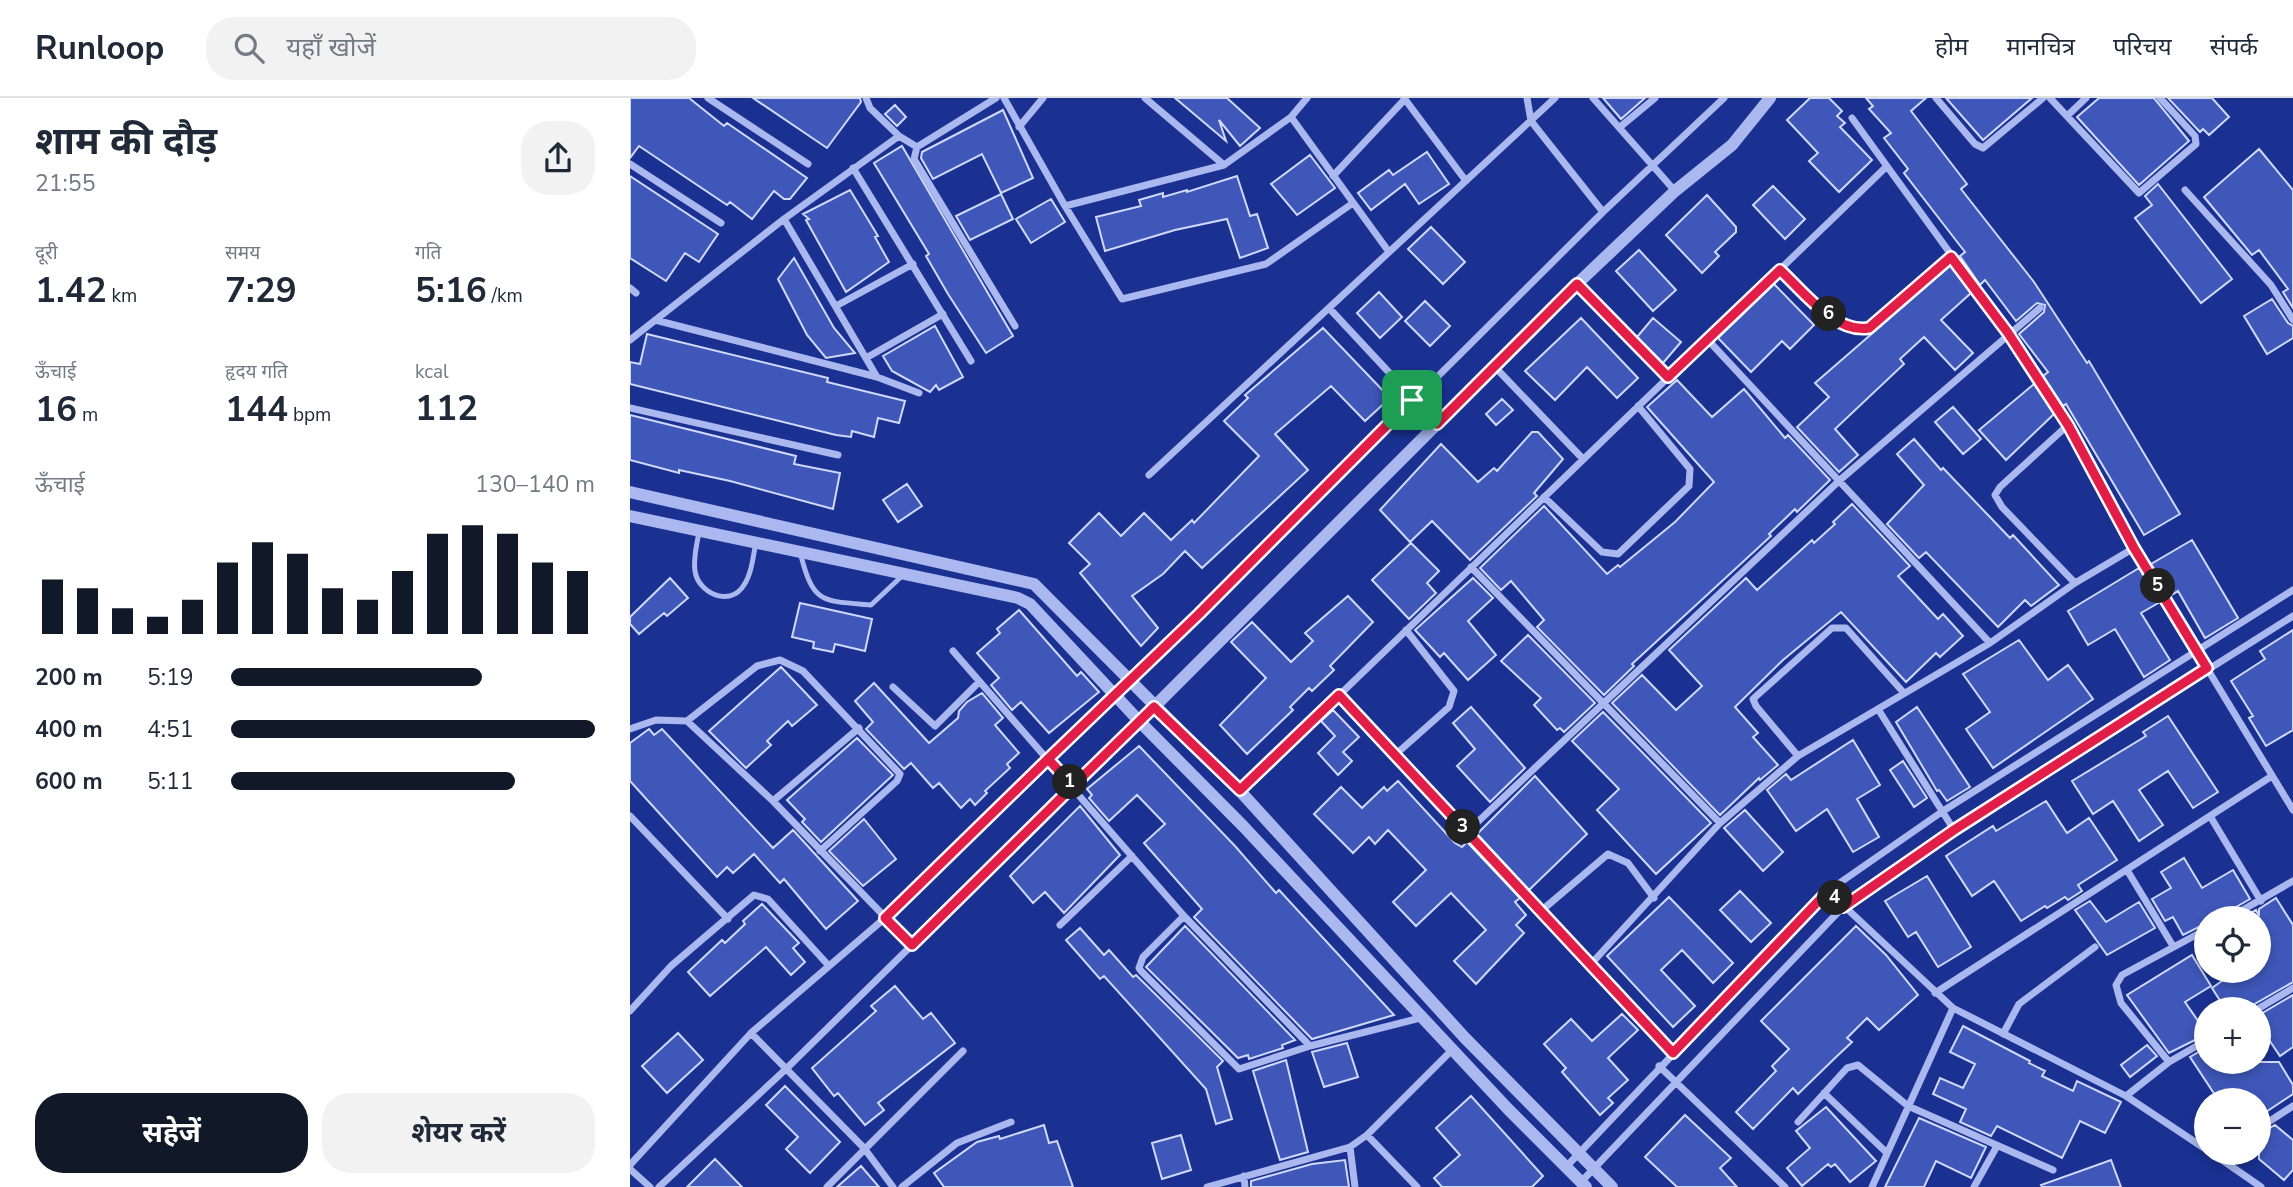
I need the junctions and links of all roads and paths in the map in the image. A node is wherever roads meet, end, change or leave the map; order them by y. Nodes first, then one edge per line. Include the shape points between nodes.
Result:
1 (708, 98) edge
2 (866, 98) edge
3 (996, 98) edge
4 (1004, 98) edge
5 (1043, 98) edge
6 (1145, 98) edge
7 (1307, 98) edge
8 (1527, 98) edge
9 (1555, 98) edge
10 (1592, 98) edge
11 (1655, 98) edge
12 (1724, 98) edge
13 (1770, 98) edge
14 (1936, 98) edge
15 (2043, 98) edge
16 (2050, 98) edge
17 (2086, 98) edge
18 (2160, 98) edge
19 (1404, 99) edge
20 (2067, 116) junction
21 (1291, 117) junction
22 (1852, 118) dead end
23 (1531, 121) junction
24 (1019, 127) junction
25 (1619, 127) junction
26 (899, 135) junction
27 (917, 147) junction
28 (630, 164) edge
29 (808, 164) dead end
30 (1224, 165) junction
31 (1652, 166) junction
32 (853, 168) junction
33 (1885, 168) junction
34 (1333, 176) junction
35 (1466, 181) junction
36 (2185, 190) dead end
37 (1675, 191) junction
38 (1353, 203) junction
39 (1065, 206) junction
40 (1603, 212) junction
41 (784, 219) junction
42 (721, 223) dead end
43 (1389, 252) junction
44 (1951, 257) junction
45 (913, 264) junction
46 (1780, 270) junction
47 (1577, 284) junction
48 (836, 306) junction
49 (1329, 308) junction
50 (2040, 308) dead end
51 (943, 314) junction
52 (655, 320) junction
53 (2293, 320) edge
54 (1015, 326) dead end
55 (2008, 333) junction
56 (630, 340) edge
57 (1707, 340) junction
58 (866, 358) junction
59 (971, 361) dead end
60 (1493, 366) junction
61 (877, 377) junction
62 (1668, 377) junction
63 (919, 393) dead end
64 (1412, 400) junction
65 (1638, 406) junction
66 (630, 408) edge
67 (1437, 424) junction
68 (2068, 425) junction
69 (838, 455) dead end
70 (1583, 459) junction
71 (1149, 475) dead end
72 (1840, 480) junction
73 (630, 492) edge
74 (1544, 497) junction
75 (630, 516) edge
76 (798, 530) junction
77 (700, 531) junction
78 (756, 542) junction
79 (2134, 548) junction
80 (796, 551) junction
81 (1471, 567) junction
82 (904, 574) junction
83 (2075, 583) junction
84 (2293, 590) edge
85 (2293, 615) edge
86 (1406, 629) junction
87 (1990, 643) junction
88 (2197, 648) junction
89 (953, 651) dead end
90 (2207, 668) junction
91 (1129, 680) junction
92 (979, 682) junction
93 (893, 687) dead end
94 (1904, 694) junction
95 (1115, 695) junction
96 (1339, 695) junction
97 (1603, 703) junction
98 (1154, 707) junction
99 (1878, 709) junction
100 (687, 721) junction
101 (1140, 722) junction
102 (859, 727) junction
103 (630, 729) edge
104 (1395, 755) junction
105 (1798, 756) junction
106 (1048, 759) junction
107 (2272, 776) junction
108 (1073, 786) junction
109 (1240, 790) junction
110 (773, 801) junction
111 (2293, 810) edge
112 (1943, 811) junction
113 (630, 816) edge
114 (2210, 816) junction
115 (1720, 822) junction
116 (1954, 830) junction
117 (1467, 832) junction
118 (820, 851) junction
119 (1132, 856) junction
120 (2127, 870) junction
121 (2293, 881) edge
122 (1828, 891) junction
123 (1654, 898) junction
124 (2261, 901) junction
125 (2252, 906) edge
126 (1843, 907) junction
127 (1541, 911) junction
128 (1184, 916) junction
129 (885, 918) junction
130 (728, 919) junction
131 (1060, 925) dead end
132 (2194, 936) edge
133 (912, 945) junction
134 (2173, 946) junction
135 (2095, 947) dead end
136 (1591, 964) junction
137 (829, 966) junction
138 (2293, 988) edge
139 (1935, 993) junction
140 (2271, 1001) edge
141 (1953, 1008) junction
142 (630, 1011) edge
143 (1424, 1016) junction
144 (751, 1033) junction
145 (2003, 1034) junction
146 (1310, 1046) junction
147 (2194, 1048) edge
148 (1454, 1049) junction
149 (964, 1051) dead end
150 (1673, 1053) junction
151 (2169, 1062) junction
152 (1659, 1066) junction
153 (786, 1069) junction
154 (1675, 1082) junction
155 (1824, 1093) junction
156 (2126, 1096) junction
157 (1908, 1106) junction
158 (2293, 1106) edge
159 (2271, 1120) edge
160 (1011, 1122) dead end
161 (1798, 1122) dead end
162 (1367, 1135) junction
163 (2194, 1141) edge
164 (1997, 1146) junction
165 (1350, 1147) junction
166 (864, 1148) junction
167 (1886, 1153) junction
168 (1578, 1154) junction
169 (2231, 1165) edge
170 (630, 1167) edge
171 (1566, 1167) junction
172 (1593, 1169) junction
173 (2053, 1170) dead end
174 (1244, 1176) junction
175 (1584, 1184) edge
176 (650, 1187) edge
177 (659, 1187) edge
178 (827, 1187) edge
179 (893, 1187) edge
180 (902, 1187) edge
181 (1207, 1187) edge
182 (1245, 1187) edge
183 (1355, 1187) edge
184 (1417, 1187) edge
185 (1612, 1187) edge
186 (1785, 1187) edge
187 (1872, 1187) edge
188 (1974, 1187) edge
189 (2261, 1187) edge

1 - 29 street
2 - 26 street via 870,108
3 - 27 street
4 - 24 street
5 - 24 street
6 - 30 street
7 - 21 street
8 - 23 street
9 - 23 street
10 - 25 street
11 - 25 street
12 - 31 street
13 - 37 street via 1732,145
14 - 15 street via 1983,148
16 - 20 street
17 - 20 street
18 - 20 street via 2195,136 2196,144 2139,193
19 - 34 street
19 - 35 street
21 - 30 street
21 - 34 street
22 - 33 street
23 - 35 street
23 - 40 street
24 - 39 street
25 - 31 street
26 - 27 street
26 - 32 street
27 - 54 street via 914,159
28 - 42 street
30 - 39 street
31 - 37 street
31 - 40 street
32 - 41 street
32 - 45 street
33 - 44 street
33 - 46 street
34 - 38 street
35 - 43 street
36 - 53 street via 2271,285
37 - 47 street
38 - 39 street via 1266,264 1122,299
38 - 43 street
40 - 64 street
41 - 48 street
41 - 52 street
43 - 49 street
44 - 46 street via 1869,328 1855,331 1840,324
44 - 55 street
45 - 48 street
45 - 51 street
46 - 57 street
47 - 60 street
47 - 62 street
48 - 58 street
49 - 64 street
49 - 71 street
50 - 55 street
51 - 58 street
51 - 59 street
52 - 56 street
52 - 61 street
55 - 68 street
55 - 72 street
57 - 62 street
57 - 72 street
58 - 61 street
60 - 67 street
60 - 70 street
61 - 63 street
62 - 65 street
64 - 67 street
64 - 91 street
65 - 70 street
65 - 74 street via 1690,469 1689,486 1618,554 1602,552
66 - 69 street
67 - 98 street
68 - 79 street
68 - 83 street via 1995,495
70 - 74 street
72 - 87 street
72 - 97 street
73 - 76 street
74 - 81 street
75 - 77 street
76 - 80 street
76 - 91 street via 1031,582
77 - 78 street
77 - 78 lane via 695,572 704,588 717,596 735,595 744,586
78 - 80 street
79 - 83 street
79 - 88 street
80 - 82 street
80 - 82 lane via 809,585 835,601 871,605
81 - 86 street
81 - 97 street
82 - 95 street via 1024,600
83 - 87 street
84 - 88 street
85 - 90 street
86 - 96 street
86 - 104 street via 1454,691 1449,707
87 - 94 street
88 - 90 street
88 - 112 street
89 - 92 street
90 - 107 street
90 - 116 street
91 - 95 street
91 - 98 street
92 - 93 street via 935,726
92 - 106 street
94 - 99 street
94 - 105 street via 1846,628 1832,628 1753,699
95 - 101 street
95 - 106 street
96 - 104 street
96 - 109 street
97 - 115 street
97 - 117 street
98 - 101 street
98 - 109 street
99 - 105 street
99 - 112 street
100 - 102 street via 757,666 780,660 803,670
100 - 103 street via 656,720
100 - 110 street
101 - 108 street
101 - 143 street
102 - 110 street
102 - 118 street via 900,774
104 - 117 street
105 - 115 street
106 - 108 street
106 - 129 street
107 - 111 street
107 - 114 street
108 - 119 street
108 - 133 street
109 - 168 street via 1465,1038
110 - 118 street
112 - 116 street
112 - 122 street
113 - 130 street
114 - 120 street
114 - 124 street
115 - 123 street
116 - 126 street
117 - 127 street
118 - 129 street
119 - 128 street
119 - 131 street
120 - 134 street
120 - 139 street
121 - 124 street
122 - 126 street
122 - 150 street
123 - 127 street via 1628,863 1608,854
123 - 136 street
124 - 125 street
126 - 139 street
126 - 154 street
127 - 136 street
128 - 146 street
128 - 146 street via 1143,957 1139,968 1196,1027 1240,1069
129 - 133 street
129 - 137 street
130 - 137 street via 754,895 768,899
130 - 142 street via 671,966
132 - 134 street
133 - 153 street
134 - 151 street via 2122,975 2116,985 2121,1003
135 - 145 street via 2019,1004
136 - 150 street
137 - 144 street
138 - 140 street
139 - 141 street
141 - 145 street
141 - 157 street
143 - 146 street
143 - 148 street
144 - 153 street
144 - 170 street
145 - 156 street
147 - 151 street
148 - 162 street
148 - 171 street
149 - 166 street
150 - 152 street
151 - 156 street
152 - 154 street
152 - 168 street
153 - 166 street
153 - 177 street
154 - 172 street
154 - 186 street
155 - 157 street via 1847,1068 1858,1065
155 - 161 street
155 - 167 street
156 - 163 street
157 - 164 street
157 - 167 street
158 - 159 street
160 - 180 street via 957,1143
162 - 165 street
162 - 184 street
164 - 173 street
164 - 188 street
165 - 174 street
165 - 183 street
166 - 178 street
166 - 179 street
167 - 187 street
168 - 171 street
168 - 172 street
169 - 189 street
170 - 176 street
171 - 175 street
172 - 175 street
172 - 185 street
174 - 181 street
174 - 182 street

